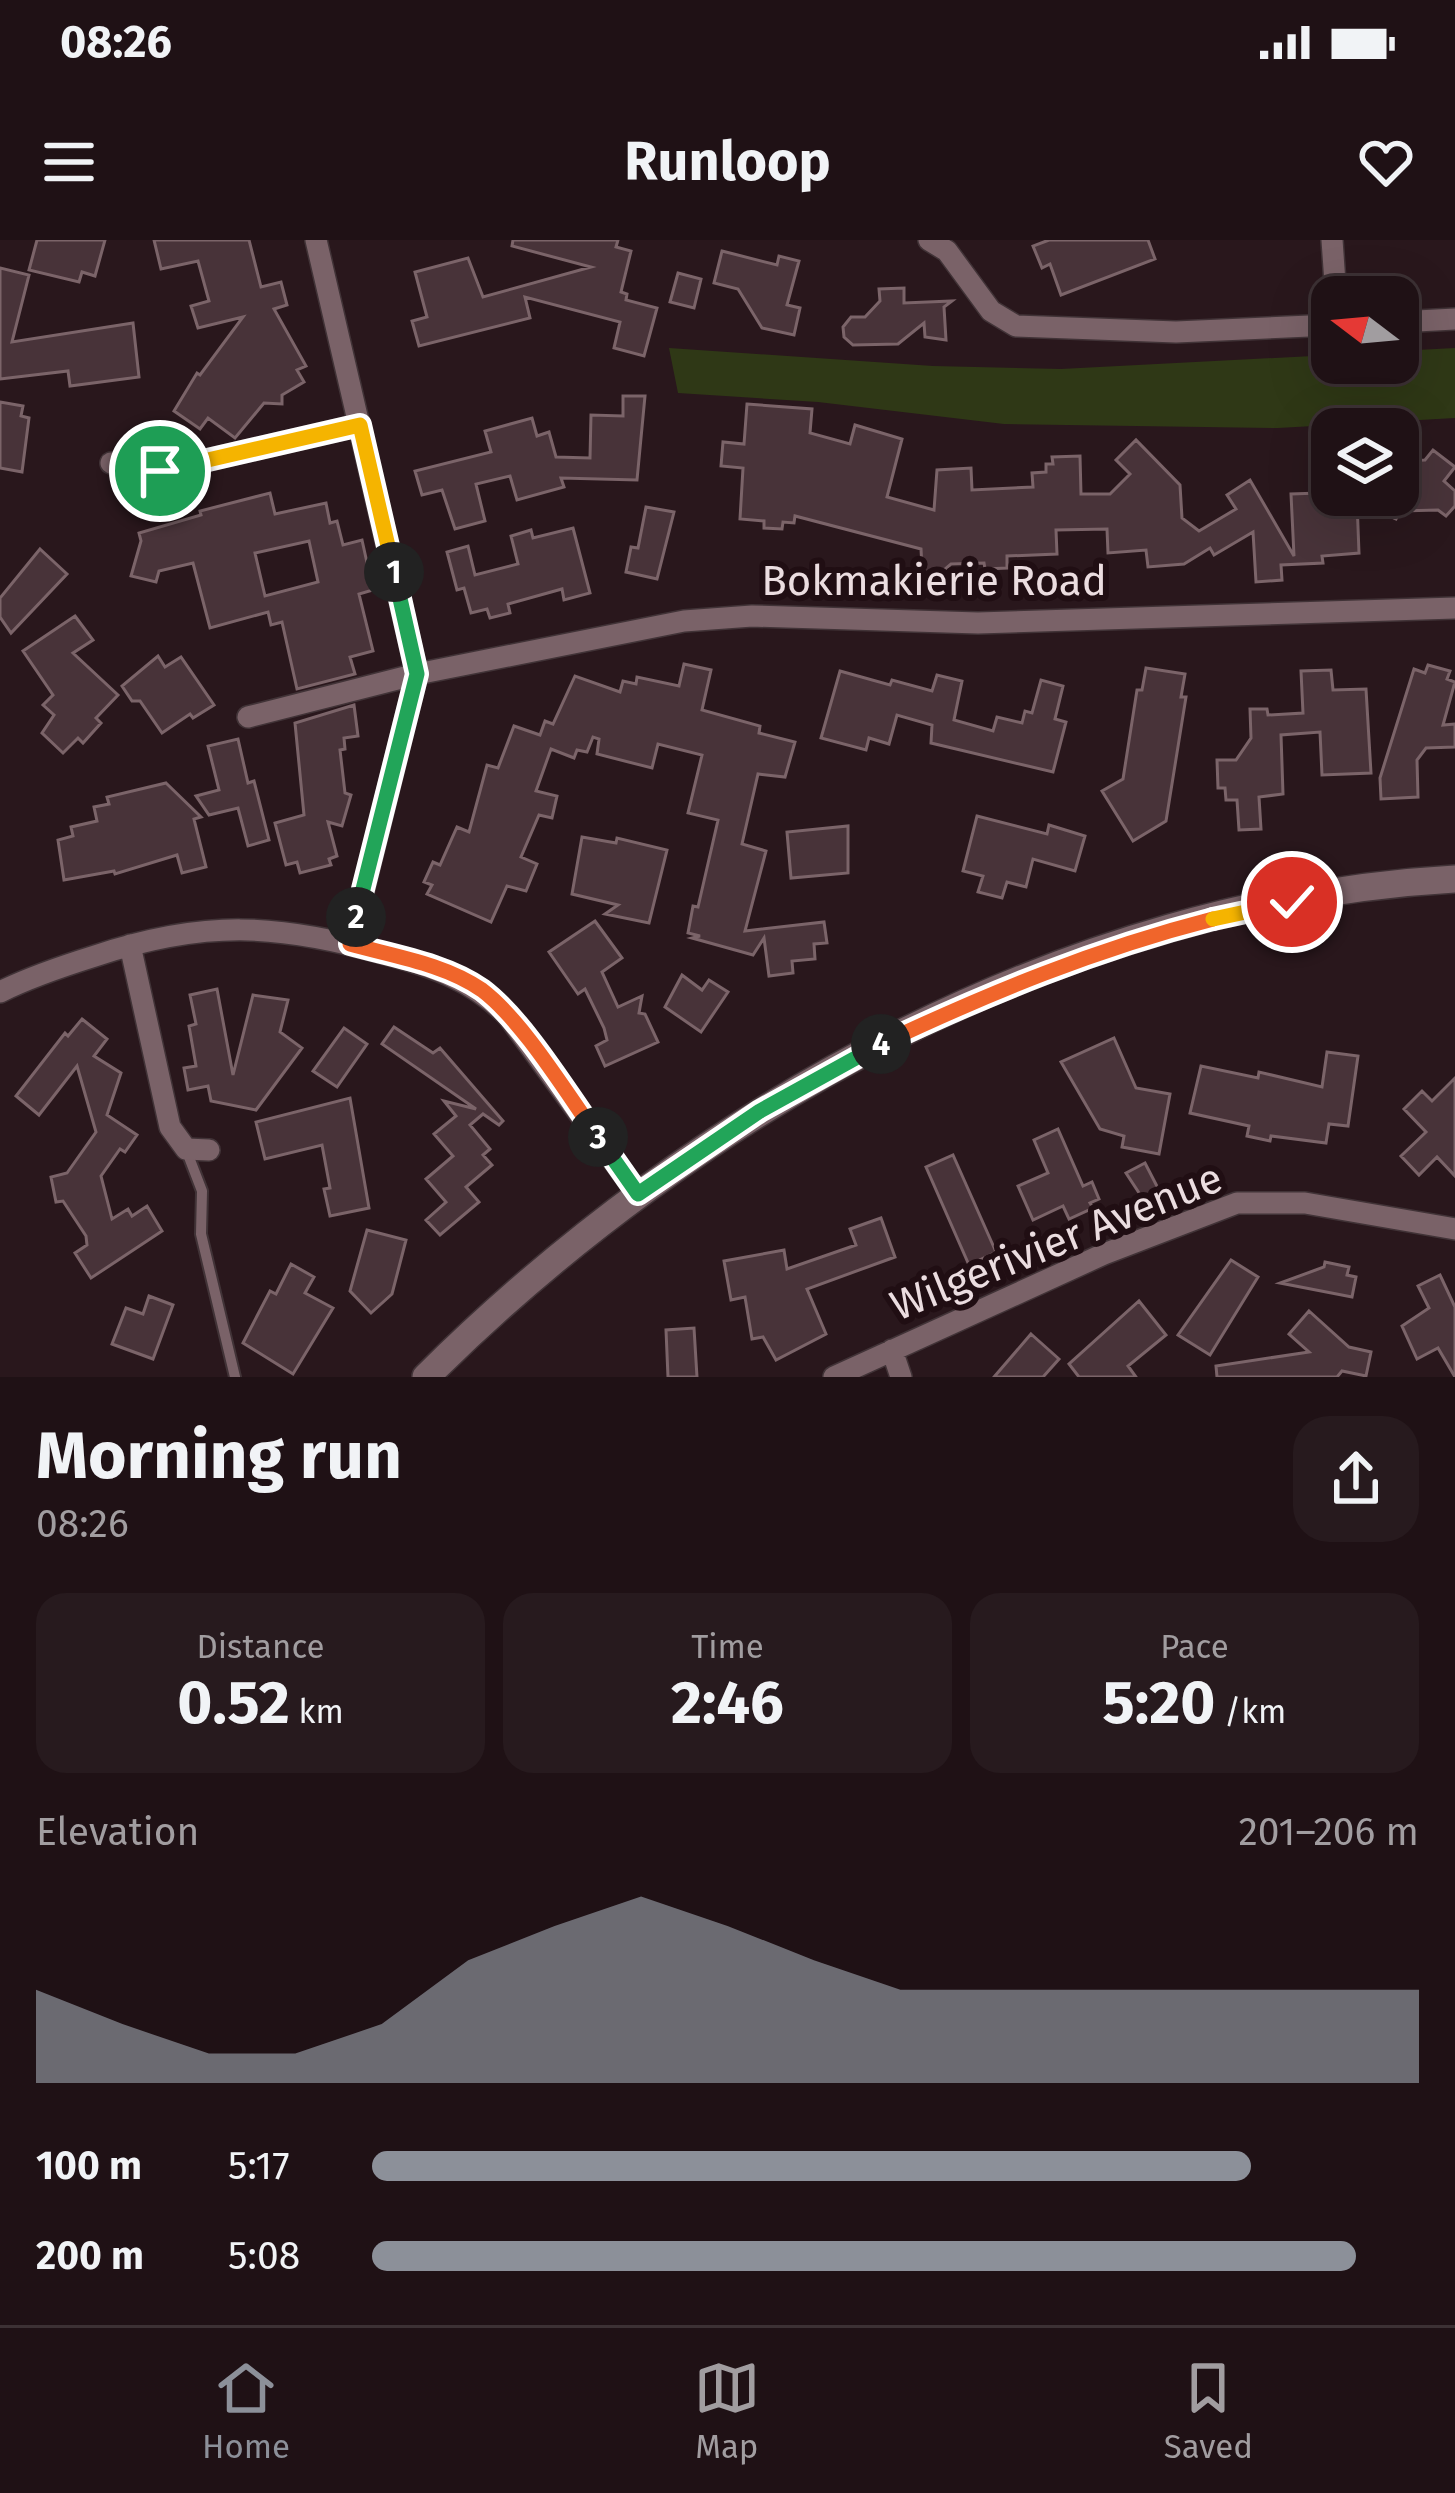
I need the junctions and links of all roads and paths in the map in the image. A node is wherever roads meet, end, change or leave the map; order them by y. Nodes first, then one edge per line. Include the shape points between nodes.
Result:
1 (929, 240) edge
2 (1333, 240) edge
3 (323, 242) edge
4 (1335, 276) edge
5 (1455, 319) edge
6 (1419, 321) edge
7 (1311, 326) edge
8 (360, 425) junction
9 (111, 463) dead end
10 (1455, 608) edge
11 (417, 674) junction
12 (248, 717) dead end
13 (1455, 879) edge
14 (130, 944) junction
15 (350, 944) junction
16 (0, 992) edge
17 (197, 1150) joint
18 (638, 1194) junction
19 (1455, 1229) edge
20 (892, 1350) junction
21 (235, 1377) edge
22 (426, 1377) edge
23 (834, 1377) edge
24 (902, 1377) edge

1 - 7 street via 947,251 991,311 1016,326 1176,332
2 - 4 street
3 - 8 street
5 - 6 street
8 - 9 street via 160,471
8 - 11 street
10 - 11 street, Bokmakierie Road via 978,623 684,620
11 - 12 street, Bokmakierie Road
11 - 15 street
13 - 18 street via 1255,908 1068,962 844,1062
14 - 15 street via 236,928
14 - 16 street
14 - 17 street via 170,1127
15 - 18 street via 483,991
17 - 21 lane via 200,1234
18 - 22 street
19 - 20 street, Wilgerivier Avenue via 1305,1203 1237,1203
20 - 23 street, Wilgerivier Avenue
20 - 24 street

